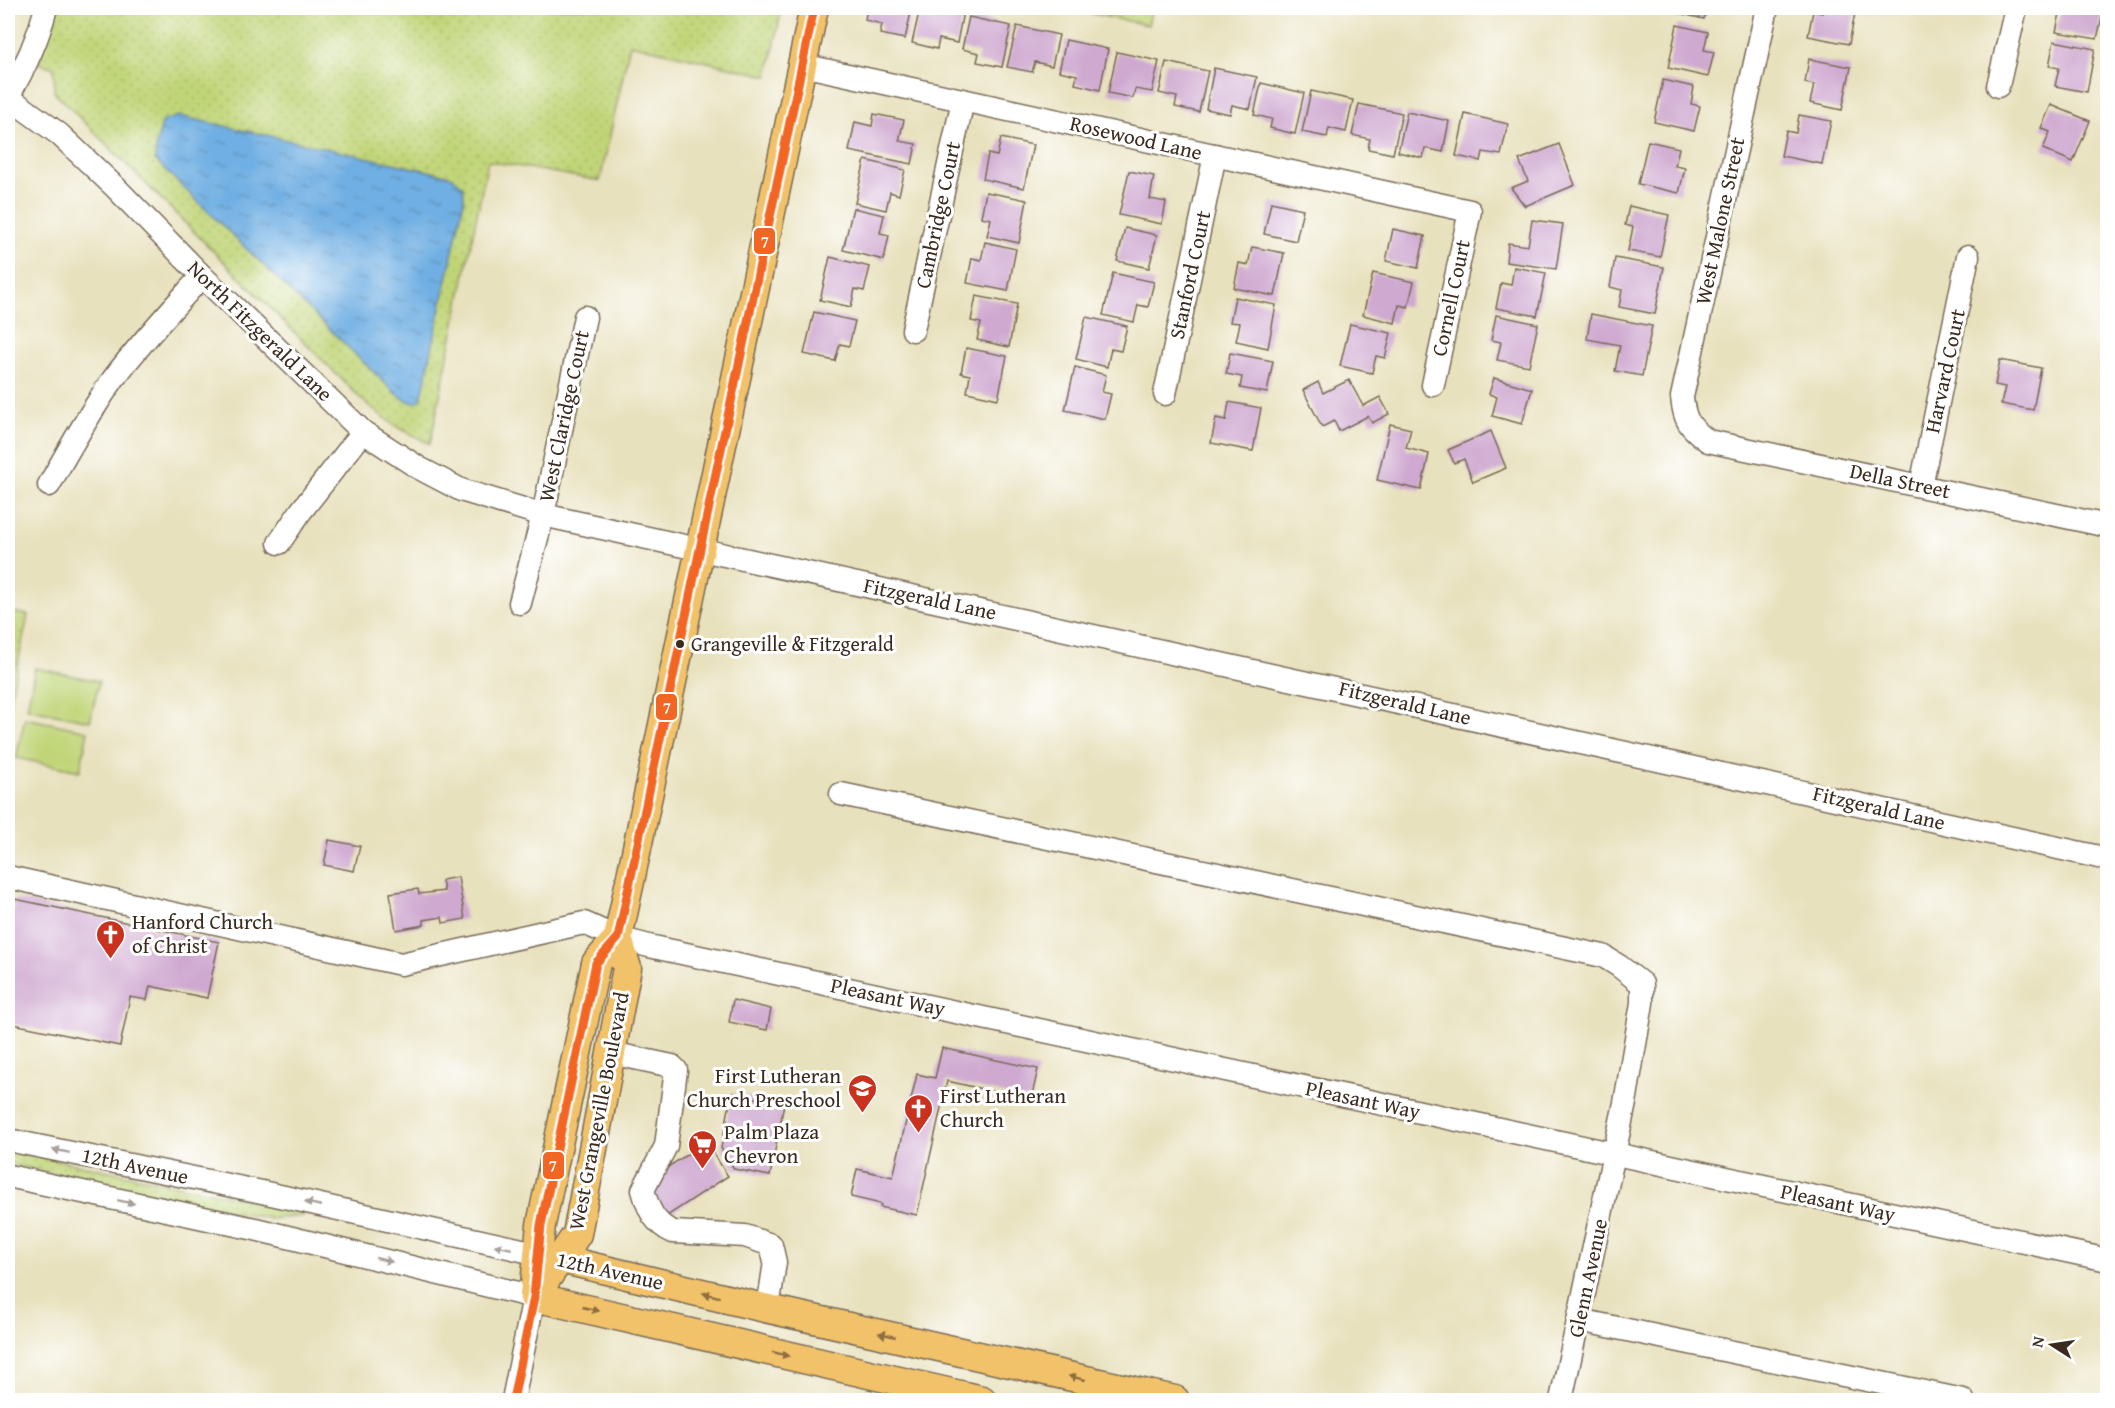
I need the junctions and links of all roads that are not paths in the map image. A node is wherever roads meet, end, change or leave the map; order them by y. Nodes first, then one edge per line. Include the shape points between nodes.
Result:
1 (46, 8) edge
2 (814, 8) edge
3 (1767, 8) edge
4 (2016, 8) edge
5 (802, 66) junction
6 (1998, 86) dead end
7 (8, 96) edge
8 (963, 99) junction
9 (1215, 155) junction
10 (1470, 211) joint
11 (1968, 256) dead end
12 (202, 276) junction
13 (585, 317) dead end
14 (913, 330) dead end
15 (1433, 385) dead end
16 (1165, 394) dead end
17 (363, 432) junction
18 (1695, 432) joint
19 (49, 485) dead end
20 (1921, 486) junction
21 (543, 514) junction
22 (2108, 526) edge
23 (279, 543) dead end
24 (701, 549) junction
25 (520, 603) dead end
26 (841, 794) dead end
27 (2108, 859) edge
28 (8, 877) edge
29 (618, 938) junction
30 (611, 1053) junction
31 (8, 1140) edge
32 (1614, 1155) junction
33 (8, 1176) edge
34 (549, 1257) junction
35 (2108, 1260) edge
36 (534, 1297) junction
37 (768, 1308) junction
38 (1579, 1320) junction
39 (513, 1401) edge
40 (982, 1401) edge
41 (1175, 1401) edge
42 (1561, 1401) edge
43 (1963, 1401) edge

1 - 7 street via 35,42
2 - 5 main road, West Grangeville Boulevard
3 - 18 street, West Malone Street via 1682,397 1683,416
4 - 6 street
5 - 8 street, Rosewood Lane
5 - 24 main road, West Grangeville Boulevard
7 - 12 street, North Fitzgerald Lane via 59,134
8 - 9 street, Rosewood Lane
8 - 14 street, Cambridge Court
9 - 10 street, Rosewood Lane
9 - 16 street, Stanford Court
10 - 15 street, Cornell Court
11 - 20 street, Harvard Court
12 - 17 street, North Fitzgerald Lane
12 - 19 street via 114,378
13 - 21 street, West Claridge Court
17 - 21 street, North Fitzgerald Lane via 461,490
17 - 23 street
18 - 20 street, Della Street via 1708,441
20 - 22 street, Della Street
21 - 24 street, North Fitzgerald Lane
21 - 25 street
24 - 27 street, Fitzgerald Lane
24 - 29 main road, West Grangeville Boulevard
26 - 32 street, Glenn Avenue via 1603,956 1642,984 1642,1003
28 - 29 street, Pleasant Way via 401,964 584,923
29 - 30 main road, West Grangeville Boulevard via 627,968
29 - 32 street, Pleasant Way
29 - 34 main road, West Grangeville Boulevard via 596,963 541,1225
30 - 34 main road, West Grangeville Boulevard via 577,1234
30 - 37 street via 676,1070 666,1146 643,1190 649,1210 663,1228 672,1232 745,1236 771,1245 775,1262
34 -> 31 street, 12th Avenue
32 - 35 street, Pleasant Way
32 - 38 street, Glenn Avenue
33 -> 36 street, 12th Avenue via 255,1229
34 - 36 main road, West Grangeville Boulevard
37 -> 34 main road, 12th Avenue
36 - 39 street
36 -> 40 main road, 12th Avenue
41 -> 37 main road, 12th Avenue
38 - 42 street, Glenn Avenue
38 - 43 street

